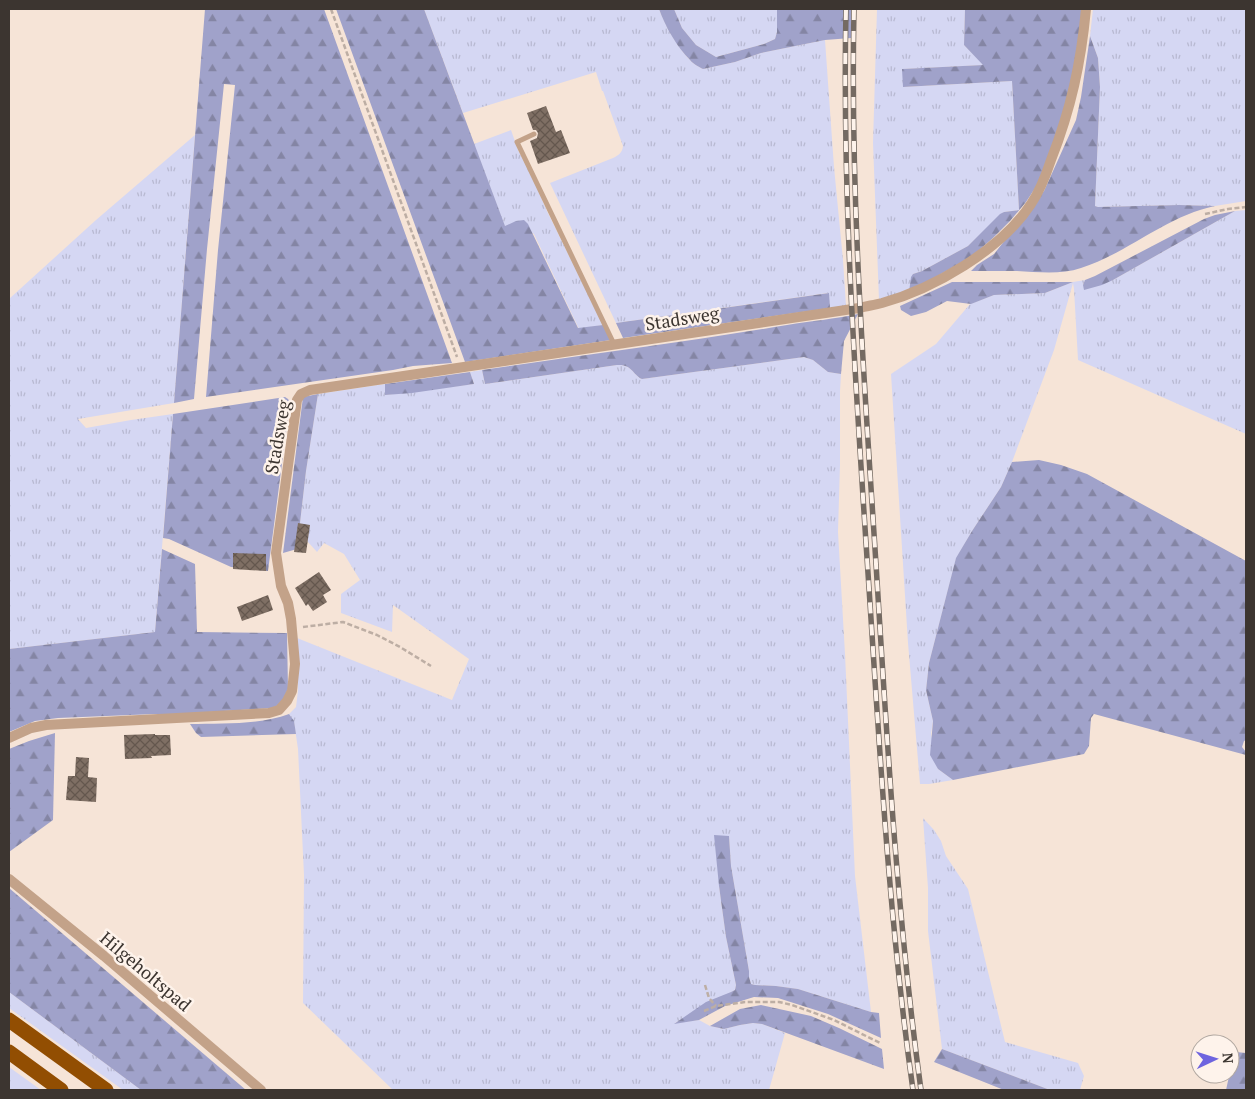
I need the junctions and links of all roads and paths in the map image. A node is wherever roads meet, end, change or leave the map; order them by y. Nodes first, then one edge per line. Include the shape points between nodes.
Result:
1 (331, 9) edge
2 (1086, 9) edge
3 (534, 134) dead end
4 (1246, 207) edge
5 (1205, 214) dead end
6 (614, 344) junction
7 (461, 368) junction
8 (292, 629) junction
9 (431, 666) dead end
10 (9, 738) edge
11 (9, 879) edge
12 (705, 985) dead end
13 (716, 1006) junction
14 (704, 1011) dead end
15 (9, 1020) edge
16 (880, 1043) dead end
17 (9, 1052) edge
18 (61, 1090) edge
19 (106, 1090) edge
20 (261, 1090) edge

1 - 7 path
2 - 6 street, Stadsweg via 1073,93 1046,173 1032,203 1019,220 977,257 923,288 882,303
3 - 6 lane via 517,142
4 - 5 path
6 - 7 street, Stadsweg
7 - 8 street, Stadsweg via 310,390 296,400 276,553
8 - 9 path via 343,622 377,635
8 - 10 street, Stadsweg via 295,664 292,691 279,710 46,725
11 - 20 street, Hilgeholtspad
12 - 13 path
13 - 14 path
13 - 16 path via 779,1002 834,1020
15 - 19 highway
17 - 18 highway

